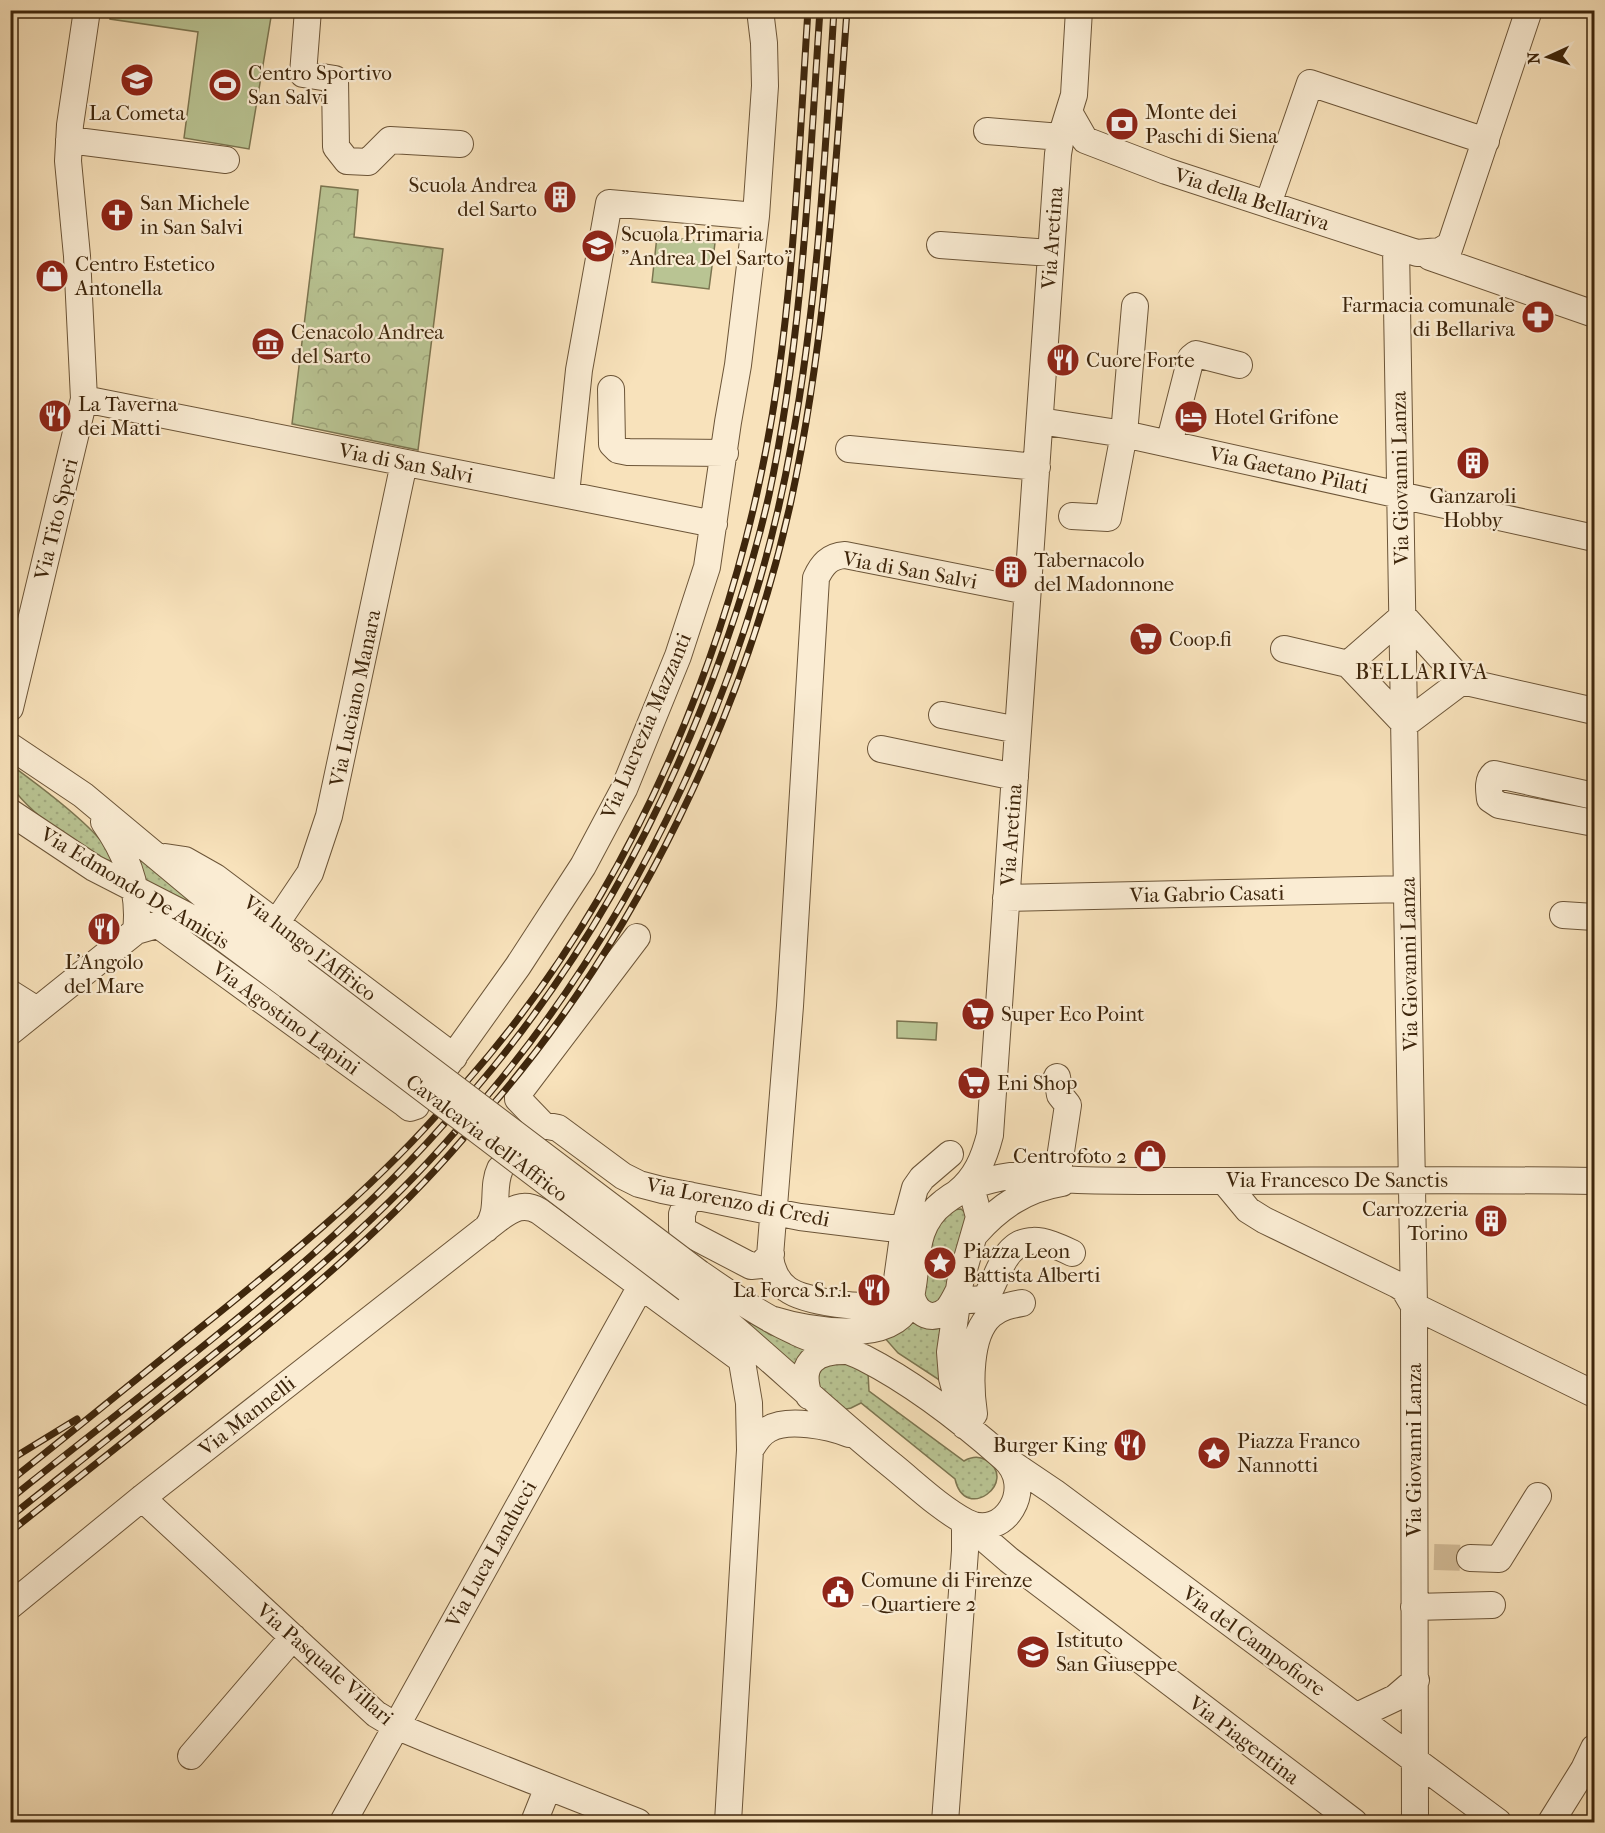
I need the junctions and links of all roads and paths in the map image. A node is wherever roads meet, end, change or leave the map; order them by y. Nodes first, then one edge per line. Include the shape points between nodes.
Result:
1 (87, 10) edge
2 (308, 10) edge
3 (760, 10) edge
4 (1079, 10) edge
5 (1529, 10) edge
6 (1069, 112) junction
7 (987, 131) dead end
8 (1061, 137) junction
9 (69, 140) junction
10 (1486, 141) junction
11 (460, 144) dead end
12 (226, 160) dead end
13 (1268, 204) junction
14 (756, 216) junction
15 (940, 245) dead end
16 (1396, 247) junction
17 (1051, 253) junction
18 (1447, 253) junction
19 (1397, 275) junction
20 (1135, 306) dead end
21 (1594, 314) edge
22 (1239, 364) dead end
23 (611, 389) dead end
24 (92, 400) junction
25 (1040, 422) junction
26 (1124, 434) junction
27 (1169, 444) junction
28 (849, 449) dead end
29 (725, 453) junction
30 (404, 463) junction
31 (1037, 467) junction
32 (566, 494) junction
33 (1400, 495) junction
34 (1072, 516) dead end
35 (714, 524) junction
36 (1594, 538) edge
37 (1027, 591) junction
38 (1403, 616) junction
39 (1284, 649) dead end
40 (1348, 664) junction
41 (1462, 681) junction
42 (10, 708) edge
43 (1594, 711) edge
44 (942, 716) dead end
45 (1405, 724) junction
46 (1018, 730) junction
47 (10, 746) edge
48 (881, 749) dead end
49 (1015, 777) junction
50 (83, 795) junction
51 (1594, 796) edge
52 (10, 812) edge
53 (1594, 823) edge
54 (158, 856) junction
55 (134, 887) junction
56 (1407, 889) junction
57 (1006, 898) junction
58 (1563, 915) dead end
59 (1594, 916) edge
60 (192, 917) junction
61 (277, 922) junction
62 (146, 927) junction
63 (637, 937) dead end
64 (294, 979) junction
65 (10, 993) edge
66 (37, 1010) junction
67 (10, 1032) edge
68 (451, 1061) joint
69 (1057, 1077) dead end
70 (416, 1106) dead end
71 (950, 1154) dead end
72 (501, 1169) dead end
73 (1069, 1179) junction
74 (1412, 1179) junction
75 (1224, 1181) junction
76 (1594, 1181) edge
77 (964, 1190) junction
78 (688, 1195) junction
79 (775, 1211) junction
80 (915, 1224) junction
81 (486, 1229) junction
82 (976, 1233) junction
83 (1072, 1253) dead end
84 (770, 1255) junction
85 (693, 1281) junction
86 (641, 1286) junction
87 (957, 1295) junction
88 (912, 1297) junction
89 (1022, 1303) dead end
90 (1414, 1306) junction
91 (770, 1319) junction
92 (733, 1326) junction
93 (849, 1351) junction
94 (742, 1360) junction
95 (1594, 1394) edge
96 (809, 1395) junction
97 (972, 1431) junction
98 (859, 1439) junction
99 (750, 1450) junction
100 (1008, 1461) junction
101 (1538, 1496) dead end
102 (142, 1498) junction
103 (965, 1522) junction
104 (1470, 1558) tunnel mouth
105 (1492, 1605) dead end
106 (10, 1606) edge
107 (1414, 1607) junction
108 (293, 1637) junction
109 (1416, 1680) junction
110 (1357, 1716) junction
111 (396, 1726) junction
112 (1594, 1748) edge
113 (191, 1756) dead end
114 (1415, 1760) junction
115 (548, 1787) junction
116 (343, 1822) edge
117 (534, 1822) edge
118 (638, 1822) edge
119 (728, 1822) edge
120 (945, 1822) edge
121 (1354, 1822) edge
122 (1415, 1822) edge
123 (1498, 1822) edge
124 (1551, 1822) edge

1 - 9 street, Via Tito Speri
2 - 11 street via 303,75 335,79 336,147 347,161 368,162 390,140
3 - 14 street, Via Lucrezia Mazzanti via 765,86
4 - 6 street, Via Aretina via 1074,95
5 - 10 street
6 - 8 street, Via Aretina
6 - 13 street, Via della Bellariva via 1085,140
7 - 8 street
8 - 17 street, Via Aretina
9 - 12 street
9 - 24 street, Via Tito Speri
10 - 13 street via 1310,83
10 - 18 street
13 - 16 street, Via della Bellariva
14 - 29 street, Via Lucrezia Mazzanti
14 - 32 street via 609,203 579,370
15 - 17 street
16 - 18 street, Via della Bellariva via 1417,253
16 - 19 street, Via Giovanni Lanza
17 - 25 street, Via Aretina
18 - 19 street via 1414,257 1400,266
18 - 21 street
19 - 33 street, Via Giovanni Lanza
20 - 26 street
22 - 27 street via 1196,354 1191,358
23 - 29 street via 610,436 618,450
24 - 30 street, Via di San Salvi
24 - 42 street, Via Tito Speri
25 - 26 street, Via Gaetano Pilati
25 - 31 street, Via Aretina
26 - 27 street, Via Gaetano Pilati
26 - 34 street via 1108,518
27 - 33 street, Via Gaetano Pilati
28 - 31 street
29 - 35 street, Via Lucrezia Mazzanti
30 - 32 street, Via di San Salvi
30 - 61 street, Via Luciano Manara via 329,816 310,873
31 - 37 street, Via Aretina
32 - 35 street, Via di San Salvi
33 - 36 street, Via Gaetano Pilati
33 - 38 street, Via Giovanni Lanza
35 - 68 street, Via Lucrezia Mazzanti via 707,567 678,656 624,789 583,866
37 - 46 street, Via Aretina
37 - 79 street, Via di San Salvi via 849,555 828,560 818,574
38 - 40 street
38 - 41 street
38 - 45 street, Via Giovanni Lanza
39 - 40 street
40 - 45 street
41 - 43 street
41 - 45 street
44 - 46 street
45 - 56 street, Via Giovanni Lanza
46 - 49 street, Via Aretina
47 - 50 street, Via lungo l'Affrico
48 - 49 street
49 - 57 street, Via Aretina
50 - 54 street, Via lungo l'Affrico
50 - 55 street, Via lungo l'Affrico via 117,840
51 - 53 street via 1494,774 1489,787 1490,799 1499,806
52 - 55 street, Via Edmondo De Amicis via 94,868
54 - 61 street, Via lungo l'Affrico via 200,867
54 - 64 street, Via lungo l'Affrico
55 - 60 street, Via Edmondo De Amicis
55 - 62 street, Via lungo l'Affrico via 137,910
56 - 57 street, Via Gabrio Casati
56 - 74 street, Via Giovanni Lanza
57 - 77 street, Via Aretina via 990,1135 980,1166
58 - 59 street
60 - 62 street
60 - 64 street, Via Edmondo De Amicis
61 - 68 street, Via lungo l'Affrico
62 - 66 street
62 - 70 street, Via Agostino Lapini via 405,1104
63 - 78 street, Via Lorenzo di Credi via 518,1099 537,1127 558,1128 629,1180
64 - 85 street, Cavalcavia dell'Affrico, bridge
65 - 66 street
66 - 67 street
69 - 73 street via 1060,1095 1068,1105
71 - 80 street via 915,1188
72 - 81 street via 496,1178 495,1212
73 - 75 street, Via Francesco De Sanctis
73 - 77 street via 1014,1176
73 - 82 street via 1010,1202
74 - 75 street, Via Francesco De Sanctis
74 - 76 street, Via Francesco De Sanctis
74 - 90 street, Via Giovanni Lanza
75 - 90 street via 1248,1210 1398,1285
77 - 80 street
77 - 82 street via 979,1209
78 - 79 street, Via Lorenzo di Credi
78 - 84 street via 681,1214 682,1230 751,1266 761,1265
79 - 80 street, Via Lorenzo di Credi via 801,1217
79 - 84 street
80 - 84 street via 889,1304 846,1304 796,1294 780,1283
80 - 88 street via 919,1239
81 - 86 street via 512,1210 530,1207
81 - 102 street, Via Mannelli
82 - 87 street
83 - 87 street via 1047,1241 1025,1242 1002,1262 985,1299 969,1300
85 - 91 street
85 - 92 street
86 - 94 street
86 - 111 street, Via Luca Landucci
87 - 88 street via 948,1309 936,1316 919,1312
87 - 97 street via 950,1352 952,1378
88 - 91 street via 904,1314 869,1331 844,1332
89 - 97 street via 996,1311 980,1331 970,1391
90 - 95 street
90 - 107 street, Via Giovanni Lanza via 1424,1557
91 - 93 street
92 - 94 street
92 - 96 street
93 - 96 street via 826,1353 809,1363 805,1374
93 - 97 street via 893,1374
94 - 99 street via 749,1403
96 - 98 street
97 - 100 street
98 - 99 street via 828,1428 785,1425 768,1429
98 - 103 street
99 - 119 street
100 - 103 street via 1018,1483 1012,1507 991,1524
100 - 110 street, Via del Campofiore
101 - 104 street via 1499,1559
102 - 106 street, Via Mannelli
102 - 108 street, Via Pasquale Villari
103 - 120 street
103 - 121 street, Via Piagentina via 1009,1560
105 - 107 street
107 - 109 street, Via Giovanni Lanza
108 - 111 street, Via Pasquale Villari via 376,1714
108 - 113 street
109 - 110 street via 1395,1698
109 - 114 street, Via Giovanni Lanza
110 - 114 street, Via del Campofiore
111 - 115 street, Via Pasquale Villari
111 - 116 street, Via Luca Landucci
112 - 124 street
114 - 122 street, Via Giovanni Lanza
114 - 123 street, Via del Campofiore
115 - 117 street
115 - 118 street, Via Pasquale Villari

